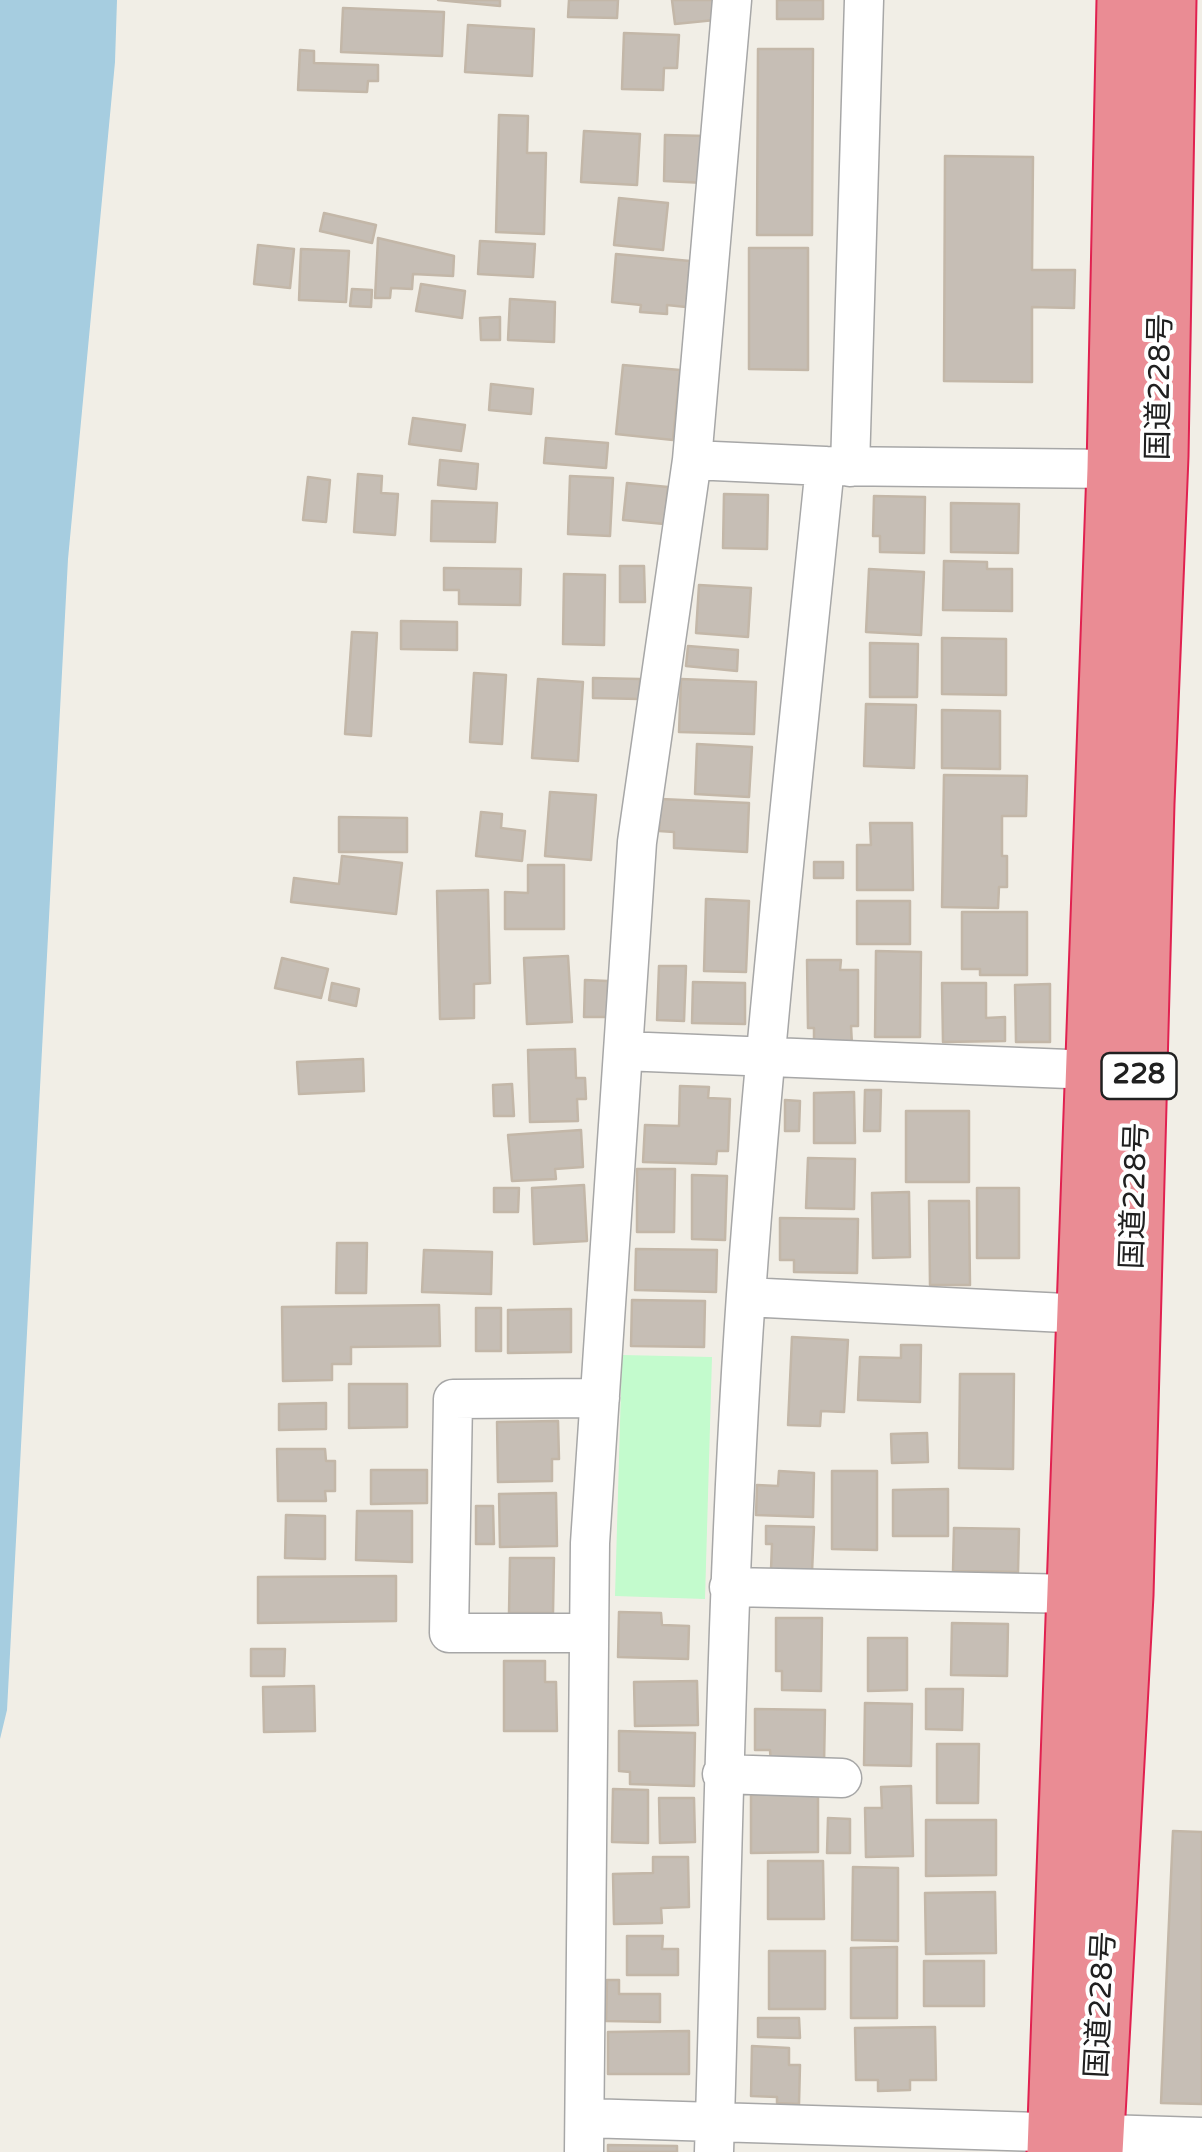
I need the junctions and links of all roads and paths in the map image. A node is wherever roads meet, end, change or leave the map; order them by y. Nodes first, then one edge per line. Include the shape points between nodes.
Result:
1 (732, 0) edge
2 (864, 0) edge
3 (1125, 0) edge
4 (1168, 0) edge
5 (692, 460) junction
6 (837, 466) junction
7 (1115, 469) junction
8 (623, 1051) junction
9 (765, 1056) junction
10 (1093, 1070) junction
11 (746, 1298) junction
12 (1084, 1314) junction
13 (600, 1398) junction
14 (730, 1587) junction
15 (1076, 1594) junction
16 (589, 1634) junction
17 (722, 1774) junction
18 (842, 1778) dead end
19 (584, 2135) edge
20 (1202, 2136) edge
21 (714, 2137) edge
22 (1076, 2143) edge

1 - 5 street
2 - 6 street
3 - 7 highway, 国道228号 / 228
4 - 22 highway, 国道228号 / 228 via 1125,1595
5 - 6 street
5 - 8 street via 637,842
6 - 7 street
6 - 9 street
7 - 10 highway, 国道228号 / 228
8 - 9 street
8 - 13 street
9 - 10 street
9 - 11 street
10 - 12 highway, 国道228号 / 228
11 - 12 street
11 - 14 street
12 - 15 highway, 国道228号 / 228
13 - 16 street
13 - 16 street via 453,1399 449,1633
14 - 15 street
14 - 17 street
15 - 22 highway, 国道228号 / 228
16 - 19 street
17 - 18 street
17 - 21 street
19 - 21 street
20 - 22 street
21 - 22 street

